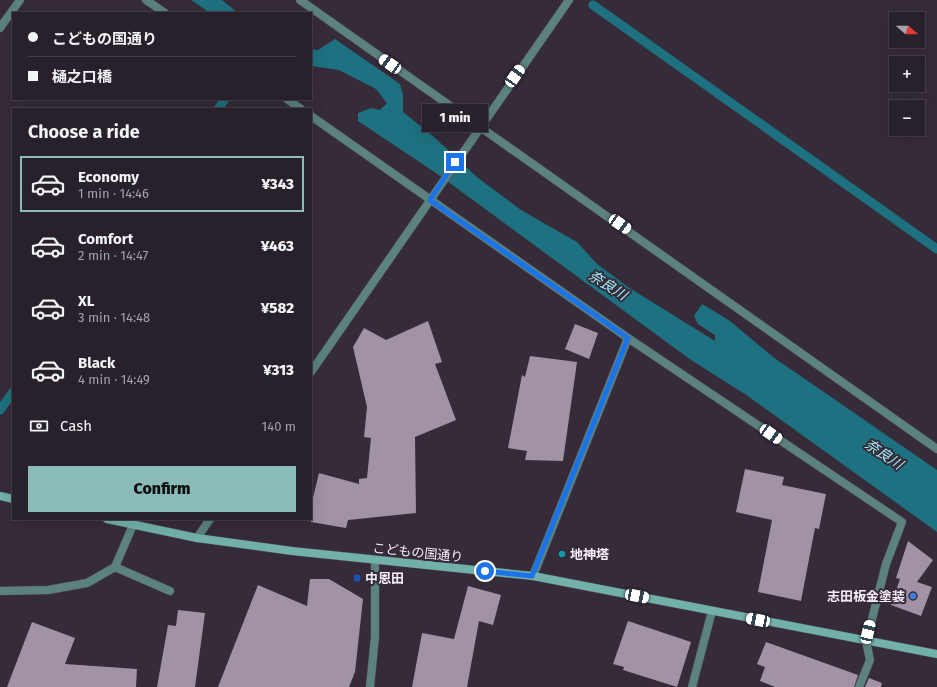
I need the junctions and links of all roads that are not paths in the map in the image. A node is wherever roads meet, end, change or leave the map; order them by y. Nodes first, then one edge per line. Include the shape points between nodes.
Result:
1 (20, 0) edge
2 (146, 0) edge
3 (300, 0) edge
4 (569, 0) edge
5 (164, 12) edge
6 (0, 28) edge
7 (288, 100) edge
8 (300, 108) edge
9 (312, 117) edge
10 (479, 127) junction
11 (430, 200) junction
12 (628, 338) junction
13 (312, 371) edge
14 (937, 449) edge
15 (0, 496) edge
16 (12, 499) edge
17 (111, 520) edge
18 (209, 520) edge
19 (133, 525) junction
20 (197, 538) junction
21 (375, 560) junction
22 (115, 568) junction
23 (532, 576) junction
24 (170, 591) dead end
25 (0, 592) edge
26 (712, 611) junction
27 (866, 641) junction
28 (937, 654) edge
29 (370, 687) edge
30 (692, 687) edge
31 (859, 687) edge

1 - 6 street
2 - 5 street
3 - 10 street
4 - 10 street
7 - 8 street
9 - 11 street
10 - 11 street
10 - 14 street
11 - 12 street
11 - 13 street
12 - 23 street
12 - 27 street via 902,522 886,564
15 - 16 main road
17 - 19 main road, こどもの国通り
18 - 20 street
19 - 20 main road, こどもの国通り
19 - 22 street
20 - 21 main road, こどもの国通り
21 - 23 main road, こどもの国通り
21 - 29 street via 375,637
22 - 24 street
22 - 25 street via 87,583 48,590
23 - 26 main road, こどもの国通り
26 - 27 main road, こどもの国通り
26 - 30 street
27 - 28 main road, こどもの国通り
27 - 31 street via 870,660

